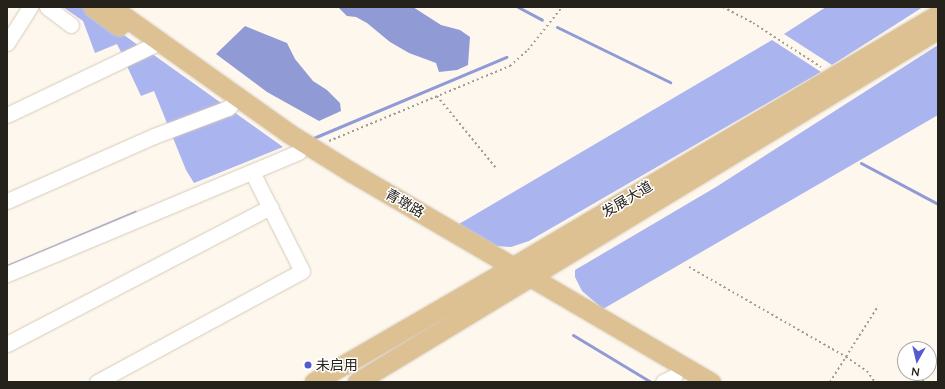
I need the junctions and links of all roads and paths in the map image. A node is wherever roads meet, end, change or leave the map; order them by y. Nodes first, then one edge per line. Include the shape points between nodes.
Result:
1 (30, 7) edge
2 (47, 7) edge
3 (93, 7) edge
4 (111, 7) edge
5 (562, 7) edge
6 (723, 7) edge
7 (938, 14) edge
8 (71, 25) dead end
9 (938, 30) edge
10 (7, 43) edge
11 (155, 45) junction
12 (834, 76) junction
13 (437, 96) junction
14 (231, 105) junction
15 (7, 115) edge
16 (305, 150) junction
17 (496, 168) dead end
18 (252, 172) junction
19 (7, 201) edge
20 (270, 207) junction
21 (689, 267) dead end
22 (7, 274) edge
23 (518, 274) junction
24 (878, 306) dead end
25 (7, 344) edge
26 (846, 357) junction
27 (674, 380) edge
28 (97, 382) edge
29 (314, 382) edge
30 (357, 382) edge
31 (711, 382) edge
32 (830, 382) edge
33 (875, 382) edge

1 - 10 street
2 - 8 street
3 - 11 main road, 青墩路
4 - 11 main road, 青墩路
5 - 13 path via 528,50 510,66
6 - 12 path via 753,23
7 - 12 main road, 发展大道
9 - 23 main road, 发展大道
11 - 14 main road, 青墩路
11 - 15 street
11 - 16 main road, 青墩路
12 - 23 main road, 发展大道
13 - 16 path
13 - 17 path
14 - 16 main road, 青墩路
14 - 19 street
16 - 18 street
16 - 23 main road, 青墩路
18 - 20 street
18 - 22 street
20 - 25 street
20 - 28 street via 302,272
21 - 26 path
23 - 27 main road, 青墩路
23 - 29 main road, 发展大道
23 - 30 main road, 发展大道
23 - 31 main road, 青墩路
24 - 26 path
26 - 32 path
26 - 33 path via 868,371

